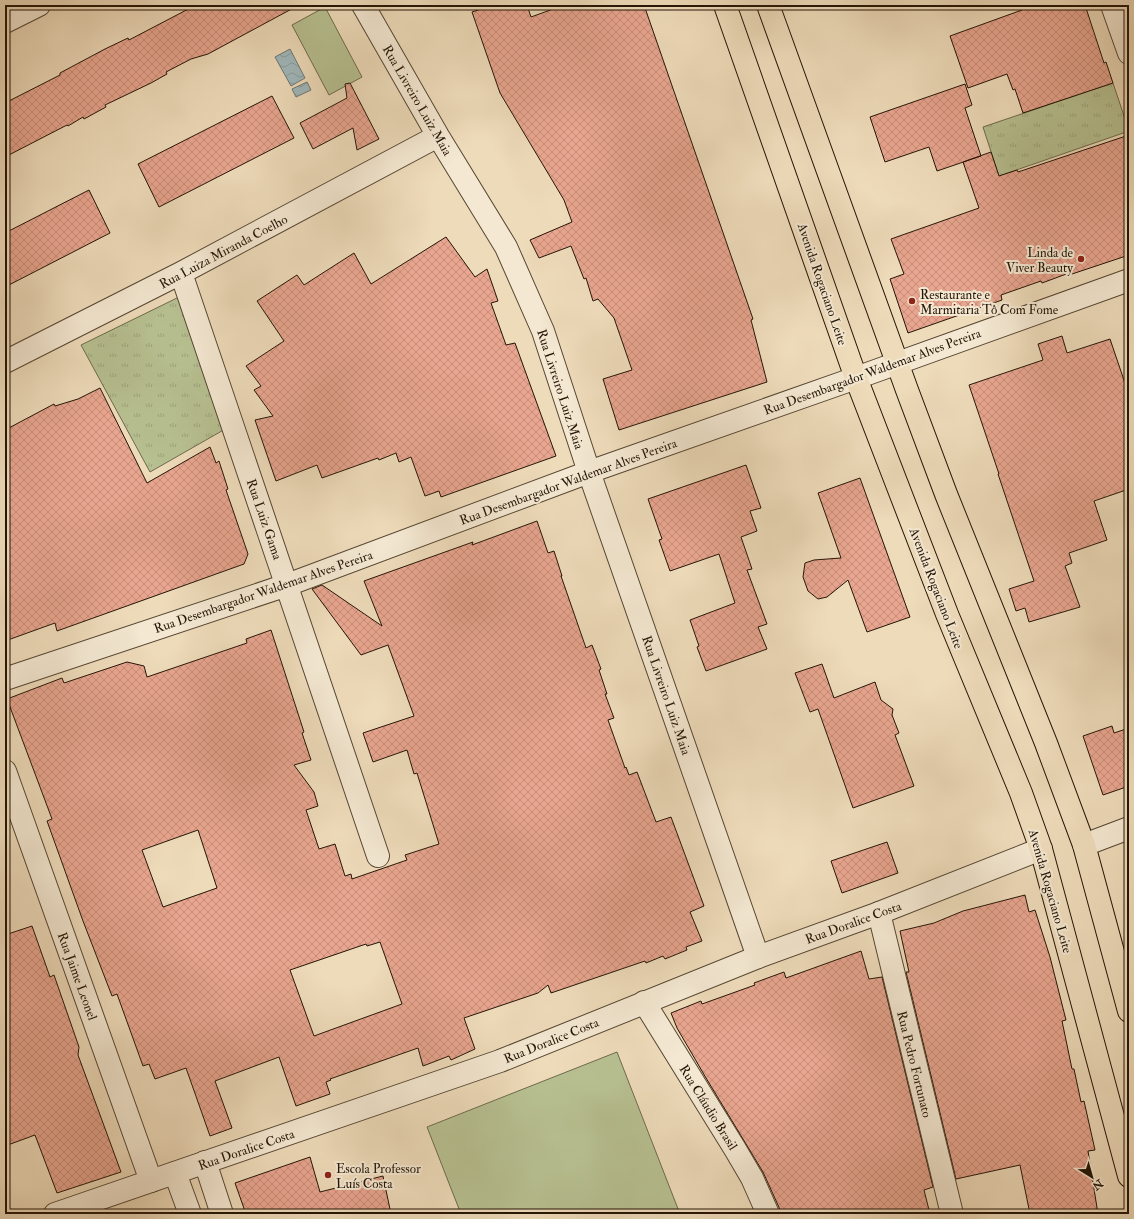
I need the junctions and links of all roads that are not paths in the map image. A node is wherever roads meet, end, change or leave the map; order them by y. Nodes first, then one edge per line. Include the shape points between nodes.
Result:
1 (39, 5) edge
2 (363, 5) edge
3 (724, 5) edge
4 (768, 5) edge
5 (1112, 5) edge
6 (5, 22) edge
7 (1129, 53) edge
8 (438, 136) junction
9 (181, 273) junction
10 (1129, 280) edge
11 (5, 362) edge
12 (897, 363) junction
13 (856, 378) junction
14 (589, 472) junction
15 (287, 585) junction
16 (5, 679) edge
17 (5, 771) edge
18 (1129, 828) edge
19 (1084, 845) junction
20 (1041, 849) junction
21 (378, 856) dead end
22 (879, 913) junction
23 (758, 957) junction
24 (644, 1002) junction
25 (1129, 1011) edge
26 (205, 1162) junction
27 (175, 1173) junction
28 (1129, 1176) edge
29 (151, 1181) junction
30 (54, 1214) edge
31 (190, 1214) edge
32 (222, 1214) edge
33 (768, 1214) edge
34 (952, 1214) edge

1 - 6 street
2 - 8 street, Rua Livreiro Luiz Maia
3 - 13 main road, Avenida Rogaciano Leite
4 - 12 main road
5 - 7 street
8 - 9 street, Rua Luiza Miranda Coelho
8 - 14 street, Rua Livreiro Luiz Maia via 506,247 543,331
9 - 11 street, Rua Luiza Miranda Coelho
9 - 15 street, Rua Luiz Gama
10 - 12 street, Rua Desembargador Waldemar Alves Pereira
12 - 13 street, Rua Desembargador Waldemar Alves Pereira
12 - 19 main road
13 - 14 street, Rua Desembargador Waldemar Alves Pereira
13 - 20 main road, Avenida Rogaciano Leite
14 - 15 street, Rua Desembargador Waldemar Alves Pereira
14 - 23 street, Rua Livreiro Luiz Maia
15 - 16 street, Rua Desembargador Waldemar Alves Pereira
15 - 21 street, Rua Luiz Gama
17 - 29 street, Rua Jaime Leonel
18 - 19 street
19 - 25 main road
20 - 22 street, Rua Doralice Costa
20 - 28 main road, Avenida Rogaciano Leite
22 - 23 street, Rua Doralice Costa
22 - 34 street, Rua Pedro Fortunato
23 - 24 street, Rua Doralice Costa
24 - 26 street, Rua Doralice Costa via 500,1061
24 - 33 street, Rua Cláudio Brasil via 735,1148
26 - 27 street, Rua Doralice Costa
26 - 32 street
27 - 29 street, Rua Doralice Costa
27 - 31 street
29 - 30 street, Rua Doralice Costa

